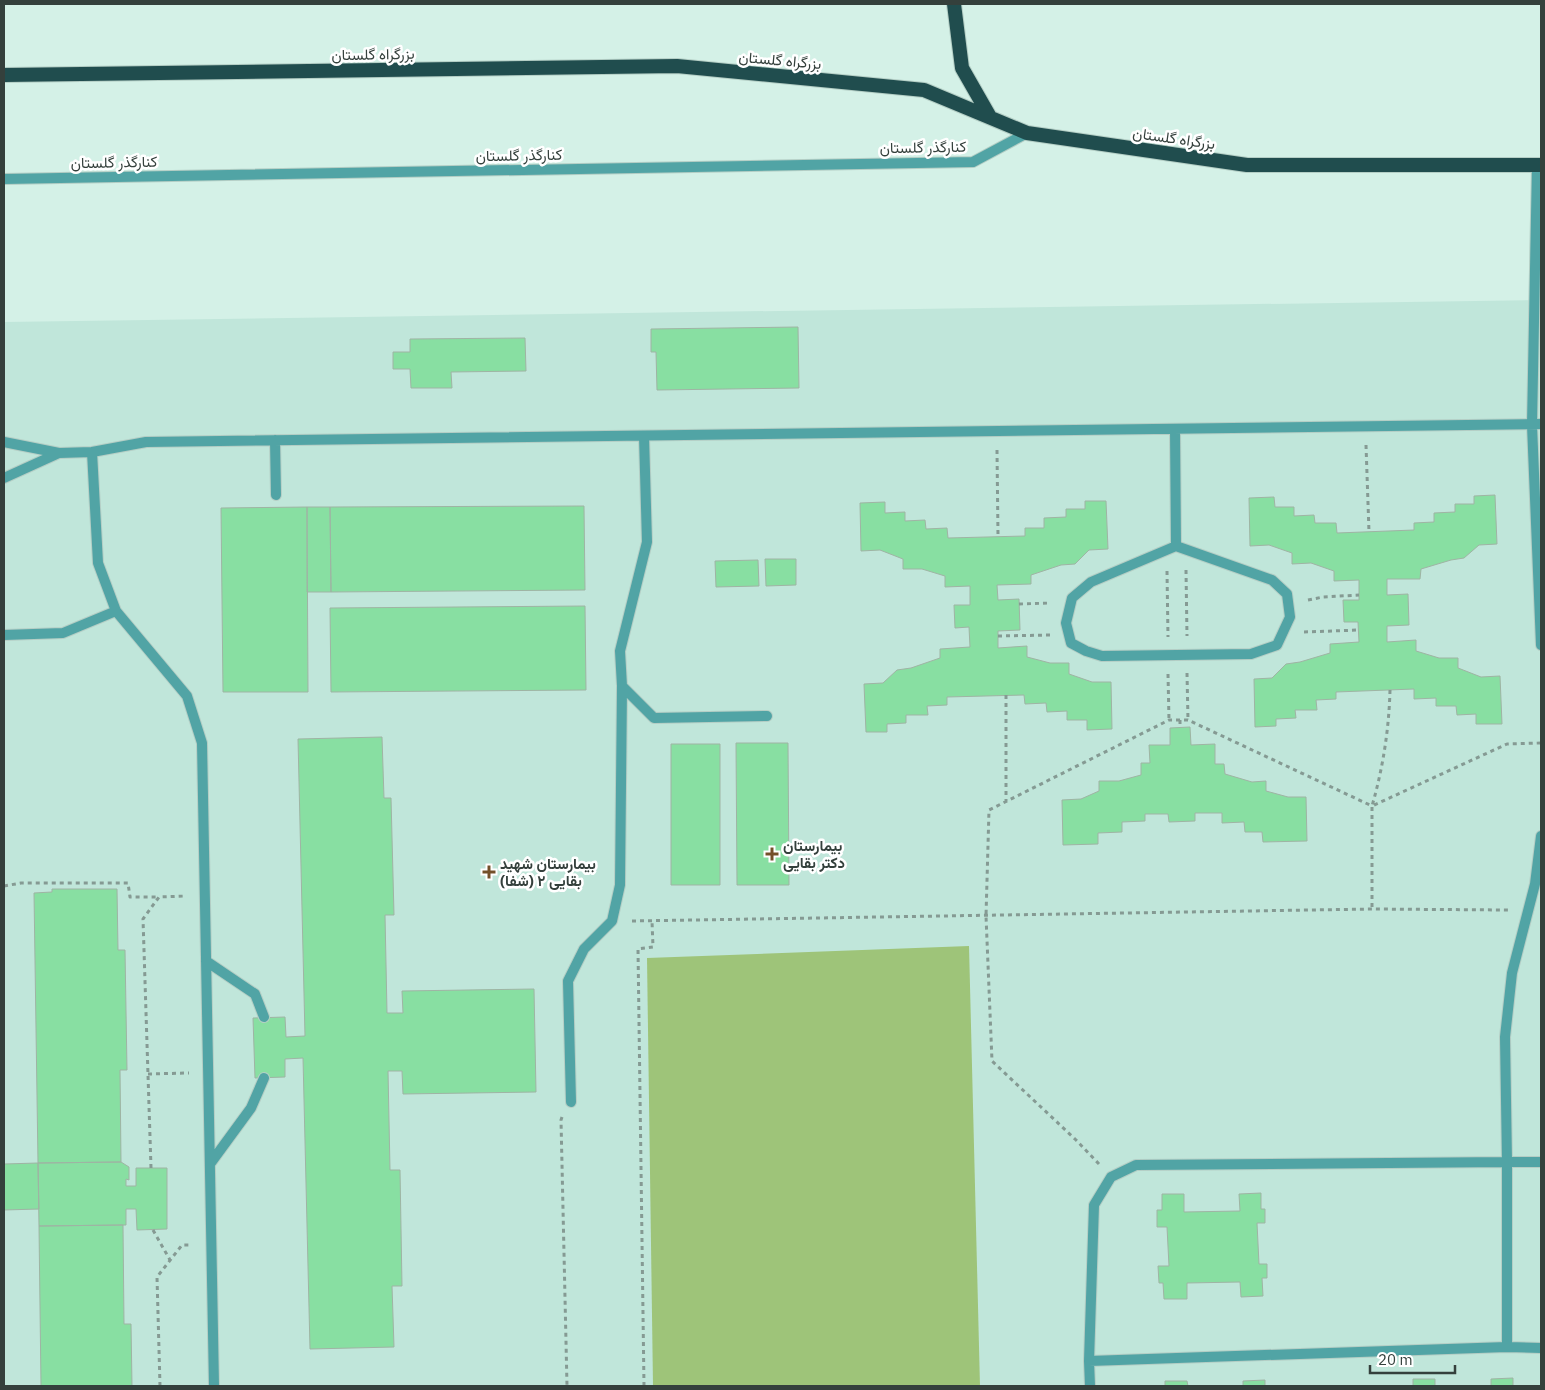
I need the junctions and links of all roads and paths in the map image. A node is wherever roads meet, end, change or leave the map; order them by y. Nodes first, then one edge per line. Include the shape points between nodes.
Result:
1 (954, 4) edge
2 (4, 75) edge
3 (990, 117) junction
4 (1027, 133) junction
5 (1539, 165) edge
6 (4, 179) edge
7 (1537, 425) edge
8 (1365, 427) junction
9 (1175, 429) junction
10 (996, 431) junction
11 (644, 436) junction
12 (275, 440) junction
13 (4, 442) edge
14 (92, 452) junction
15 (59, 453) junction
16 (4, 478) edge
17 (276, 495) dead end
18 (1369, 532) dead end
19 (998, 536) dead end
20 (1176, 546) junction
21 (1359, 595) dead end
22 (1019, 604) dead end
23 (1288, 604) junction
24 (1069, 606) junction
25 (116, 611) junction
26 (1286, 628) junction
27 (1359, 630) dead end
28 (1068, 632) junction
29 (4, 634) edge
30 (998, 636) dead end
31 (1541, 640) edge
32 (1541, 646) edge
33 (622, 686) junction
34 (1390, 690) dead end
35 (1006, 695) dead end
36 (767, 716) dead end
37 (1180, 720) junction
38 (1180, 727) dead end
39 (1541, 743) edge
40 (1006, 801) junction
41 (1372, 806) junction
42 (1541, 836) edge
43 (4, 886) edge
44 (159, 896) junction
45 (205, 896) junction
46 (1372, 909) junction
47 (1528, 910) junction
48 (986, 916) junction
49 (612, 921) junction
50 (652, 921) junction
51 (206, 961) junction
52 (264, 1017) dead end
53 (208, 1073) junction
54 (148, 1074) junction
55 (264, 1078) dead end
56 (571, 1102) joint
57 (1507, 1162) junction
58 (1541, 1162) edge
59 (210, 1164) junction
60 (151, 1168) dead end
61 (1111, 1177) junction
62 (153, 1230) dead end
63 (212, 1244) junction
64 (170, 1260) junction
65 (1507, 1347) junction
66 (1541, 1348) edge
67 (1089, 1361) junction
68 (160, 1386) edge
69 (214, 1386) edge
70 (567, 1386) edge
71 (644, 1386) edge
72 (1090, 1386) edge

1 - 3 highway via 962,68
2 - 3 highway, بزرگراه گلستان via 677,66 924,90
3 - 4 highway, بزرگراه گلستان
4 - 5 highway, بزرگراه گلستان via 1246,165
4 - 6 street, کنارگذر گلستان via 974,162
5 - 7 street
7 - 8 street
7 - 31 street
8 - 9 street
8 - 18 path
9 - 10 street
9 - 20 street
10 - 11 street
10 - 19 path
11 - 12 street
11 - 33 street via 647,542 620,651
12 - 14 street via 146,442
12 - 17 street
13 - 15 street
14 - 15 street
14 - 25 street via 98,563
15 - 16 street
20 - 23 street via 1272,580 1286,594
20 - 24 street via 1091,582 1072,598
21 - 23 path via 1323,597
22 - 24 path
23 - 26 street via 1290,617
24 - 28 street
25 - 29 street via 63,633
25 - 45 street via 187,696 202,743
26 - 27 path via 1299,632
26 - 28 street via 1277,645 1251,654 1187,656 1102,656 1071,643
28 - 30 path
31 - 32 street
33 - 36 street via 654,718
33 - 49 street via 620,885
34 - 41 path via 1381,774
35 - 40 path
37 - 38 path
37 - 40 path via 1169,720
37 - 41 path via 1188,720
39 - 41 path via 1507,744
40 - 48 path via 988,810
41 - 46 path
42 - 47 street
43 - 44 path via 21,883 128,884 130,896
44 - 45 path
44 - 54 path via 142,919
45 - 51 street
46 - 47 path
46 - 48 path
47 - 57 street via 1512,973 1505,1037
48 - 50 path
48 - 61 path via 992,1061
49 - 50 path
49 - 56 street via 584,949 568,981
50 - 71 path via 653,947 638,949
51 - 52 street via 255,994
51 - 53 street
53 - 54 path
53 - 59 street
54 - 60 path
55 - 59 street via 251,1108
56 - 70 path via 561,1120
57 - 58 street
57 - 61 street via 1136,1165
57 - 65 street
59 - 63 street
61 - 67 street via 1094,1205
62 - 64 path
63 - 64 path via 182,1245
63 - 69 street
64 - 68 path via 157,1277
65 - 66 street
65 - 67 street
67 - 72 street

